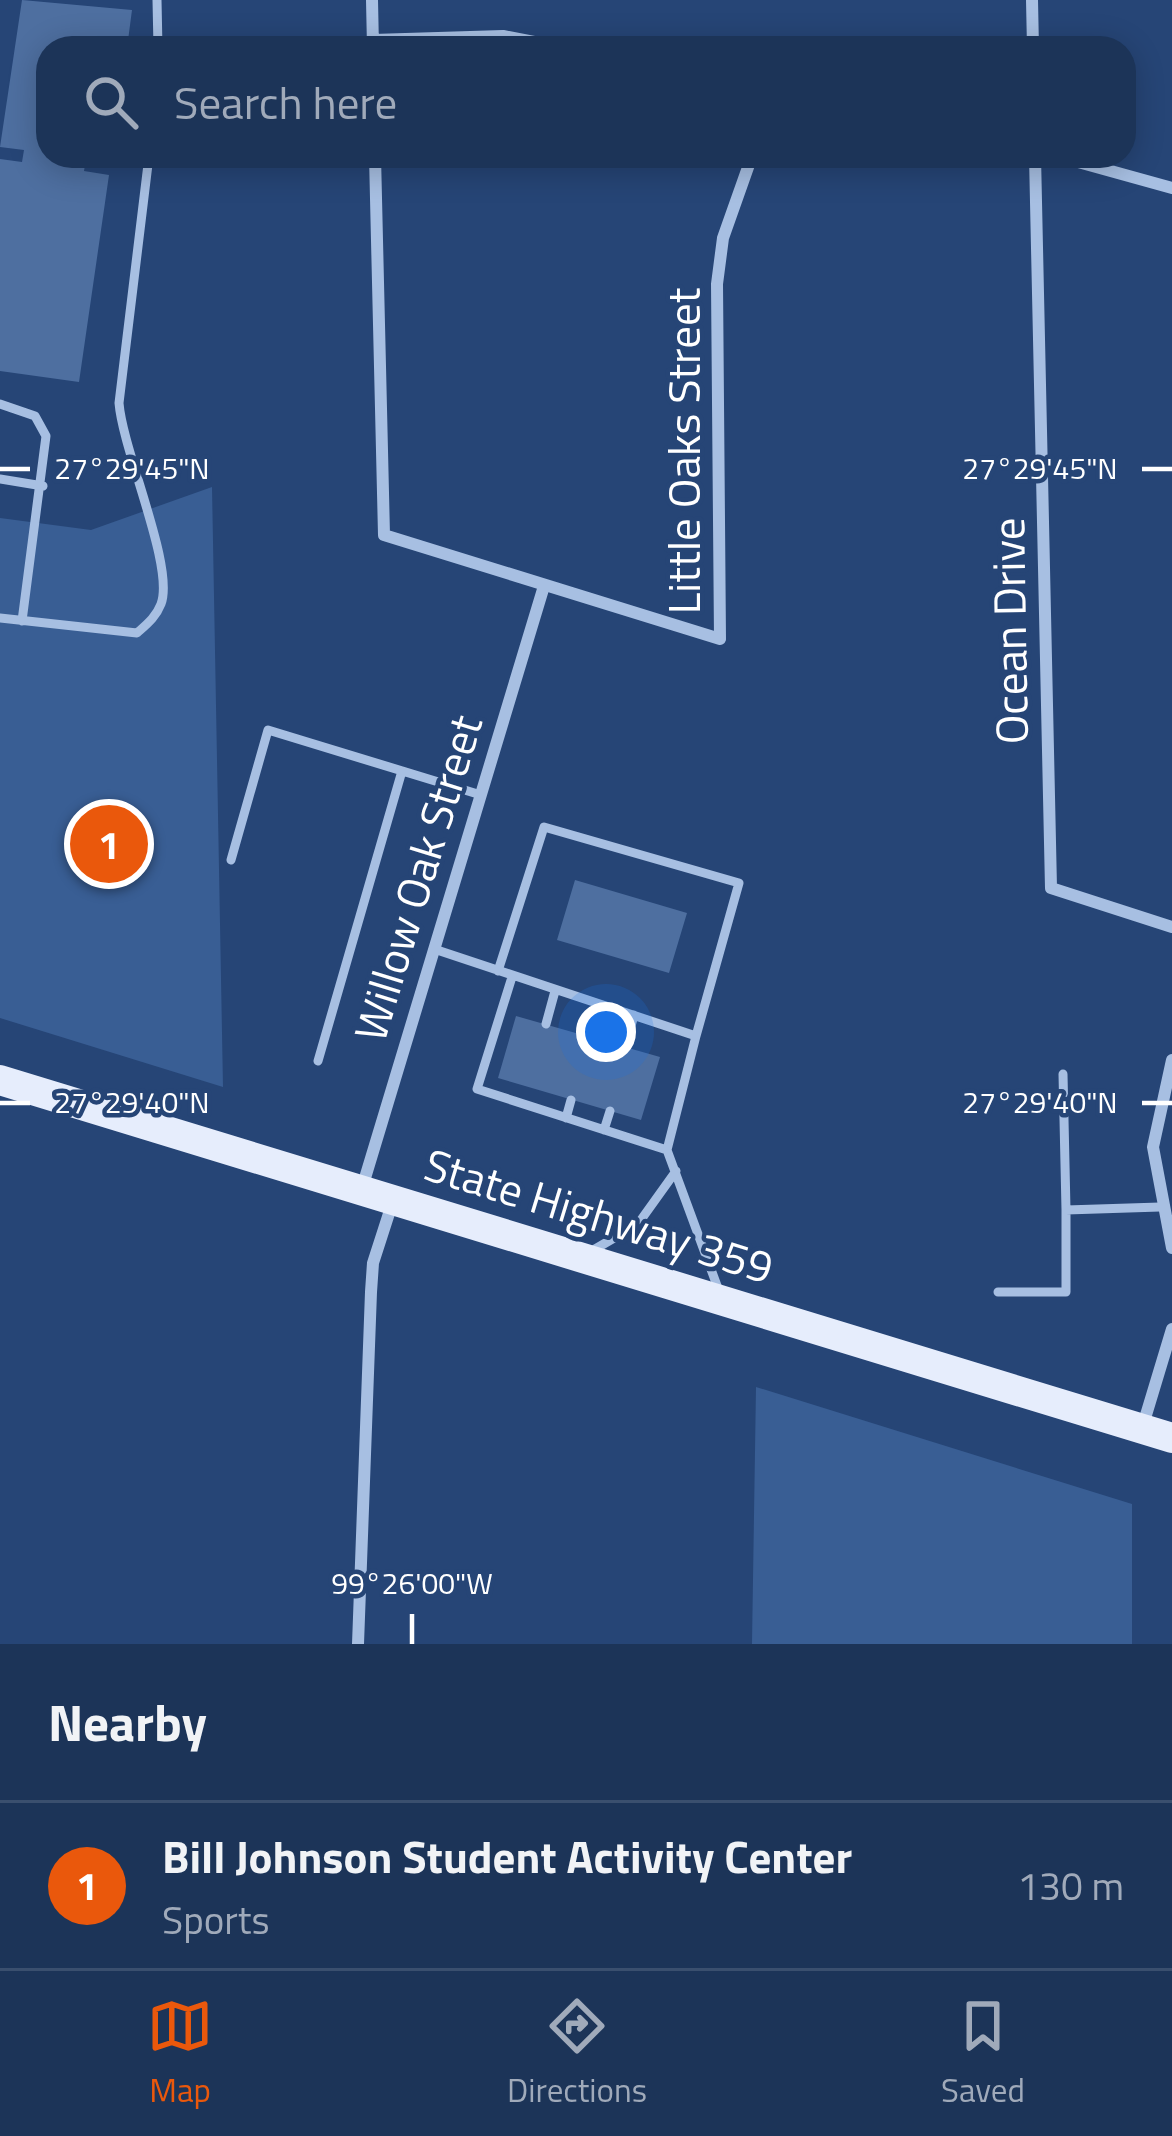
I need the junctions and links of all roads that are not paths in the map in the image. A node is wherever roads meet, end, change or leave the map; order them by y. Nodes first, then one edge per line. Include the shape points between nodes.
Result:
1 (157, 0) edge
2 (372, 0) edge
3 (1032, 0) edge
4 (158, 36) edge
5 (373, 36) edge
6 (1033, 36) edge
7 (148, 168) edge
8 (375, 168) edge
9 (748, 168) edge
10 (1035, 168) edge
11 (1099, 168) edge
12 (1172, 188) edge
13 (0, 404) edge
14 (0, 479) edge
15 (43, 486) junction
16 (544, 586) junction
17 (0, 618) edge
18 (22, 621) junction
19 (402, 772) junction
20 (481, 795) junction
21 (230, 860) dead end
22 (1172, 927) edge
23 (434, 949) junction
24 (498, 971) junction
25 (512, 977) junction
26 (555, 991) junction
27 (597, 1004) junction
28 (634, 1015) junction
29 (546, 1024) dead end
30 (696, 1036) junction
31 (588, 1037) dead end
32 (626, 1048) dead end
33 (1172, 1060) edge
34 (318, 1061) dead end
35 (1063, 1074) dead end
36 (0, 1080) edge
37 (529, 1088) dead end
38 (571, 1100) dead end
39 (524, 1104) junction
40 (610, 1111) dead end
41 (566, 1118) junction
42 (604, 1130) junction
43 (667, 1150) junction
44 (676, 1172) junction
45 (361, 1190) junction
46 (393, 1200) junction
47 (1160, 1207) junction
48 (1066, 1210) junction
49 (1172, 1248) edge
50 (580, 1257) junction
51 (998, 1292) dead end
52 (723, 1301) junction
53 (1172, 1329) edge
54 (1157, 1433) edge
55 (358, 1644) edge

1 - 4 lane
2 - 5 street
3 - 6 street
7 - 18 lane via 119,403 163,572 161,605 137,633
8 - 16 street via 384,536
9 - 16 street, Little Oaks Street via 717,284 720,639
10 - 22 street, Ocean Drive via 1052,888
11 - 12 street
13 - 15 lane via 35,416 46,436
14 - 15 lane
15 - 18 lane
16 - 20 street, Willow Oak Street
17 - 18 lane
19 - 20 lane
19 - 21 lane via 268,730
19 - 34 lane
20 - 23 street, Willow Oak Street
23 - 24 lane
23 - 45 street, Willow Oak Street
24 - 25 lane
24 - 30 lane via 544,827 739,883
25 - 26 lane
25 - 39 lane via 477,1089
26 - 27 lane
26 - 29 lane
27 - 28 lane
27 - 31 lane
28 - 30 lane
28 - 32 lane
30 - 43 lane
33 - 47 street via 1153,1147
35 - 48 lane
36 - 45 main road, State Highway 359
37 - 39 lane
38 - 41 lane
39 - 41 lane
40 - 42 lane
41 - 42 lane
42 - 43 lane
43 - 44 lane
44 - 50 lane via 638,1224
44 - 52 lane
45 - 46 main road, State Highway 359
46 - 50 main road, State Highway 359
46 - 55 street via 370,1292
47 - 48 lane
47 - 49 street
48 - 51 lane via 1066,1292
50 - 52 main road, State Highway 359
52 - 54 main road, State Highway 359
53 - 54 street

